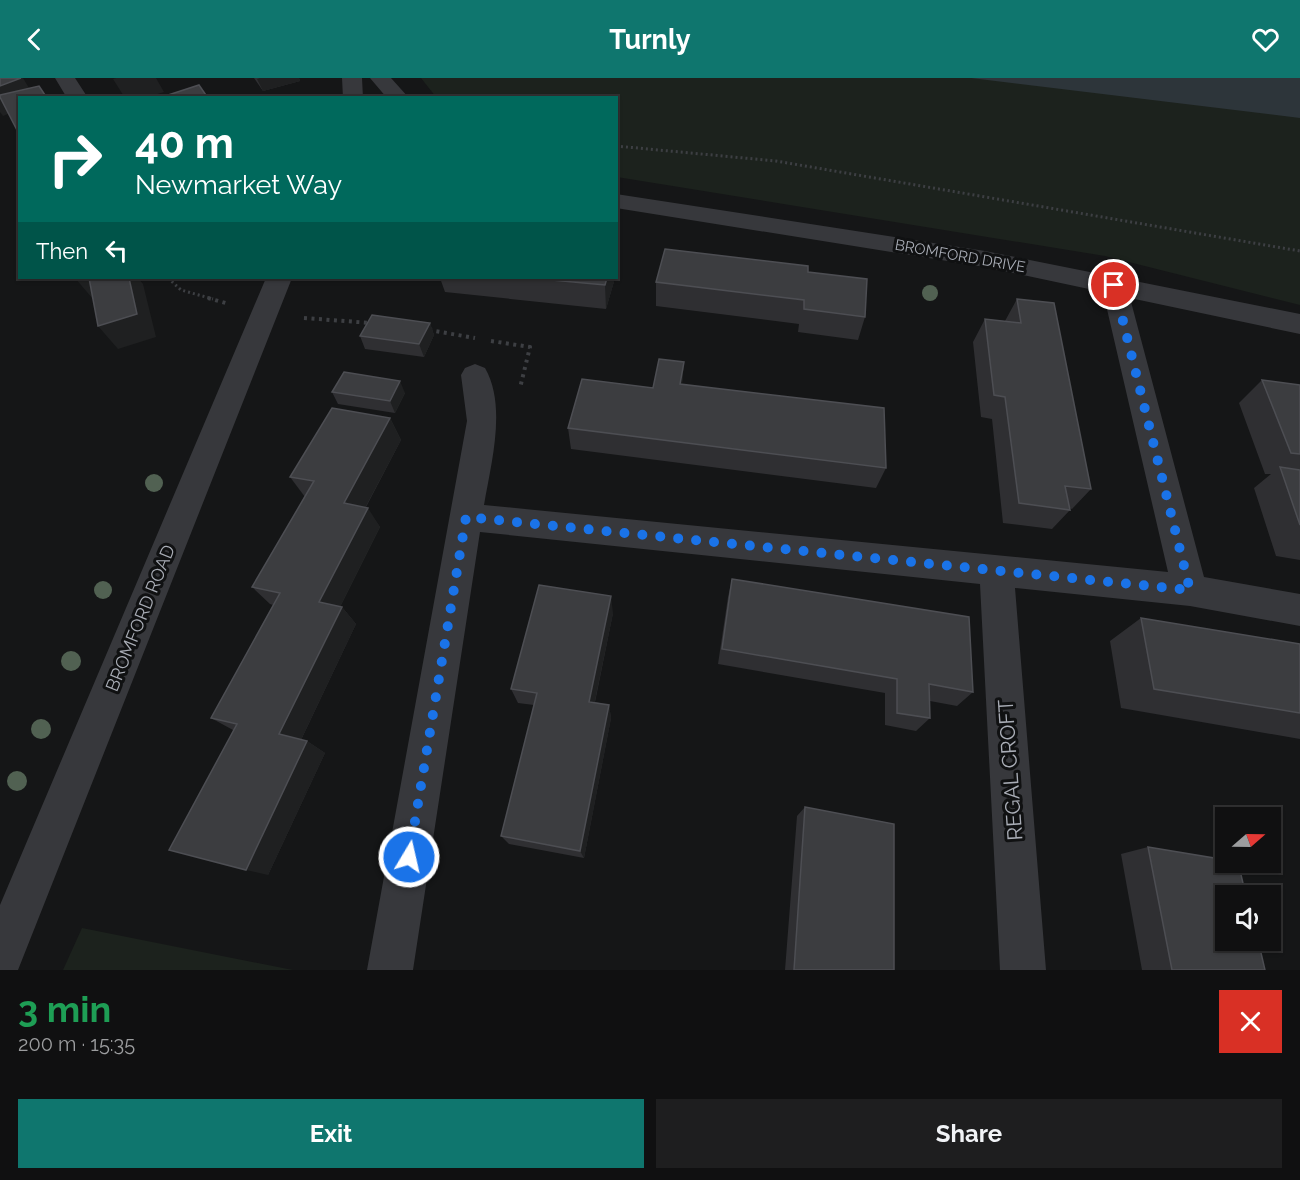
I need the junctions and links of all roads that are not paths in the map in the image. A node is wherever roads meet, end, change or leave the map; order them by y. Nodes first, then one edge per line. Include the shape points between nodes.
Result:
1 (65, 78) edge
2 (352, 78) edge
3 (380, 78) edge
4 (77, 96) edge
5 (353, 96) edge
6 (397, 96) edge
7 (618, 201) edge
8 (279, 279) edge
9 (1114, 285) junction
10 (1300, 324) edge
11 (475, 375) dead end
12 (466, 517) junction
13 (996, 570) junction
14 (1190, 590) junction
15 (1300, 610) edge
16 (4, 944) edge
17 (390, 970) edge
18 (1023, 970) edge

1 - 4 street
2 - 5 street
3 - 6 street
7 - 9 street, BROMFORD DRIVE via 985,259
8 - 16 street, BROMFORD ROAD
9 - 10 street, BROMFORD DRIVE
9 - 14 street
11 - 12 street via 482,421
12 - 13 street
12 - 17 street
13 - 14 street
13 - 18 street, REGAL CROFT
14 - 15 street

